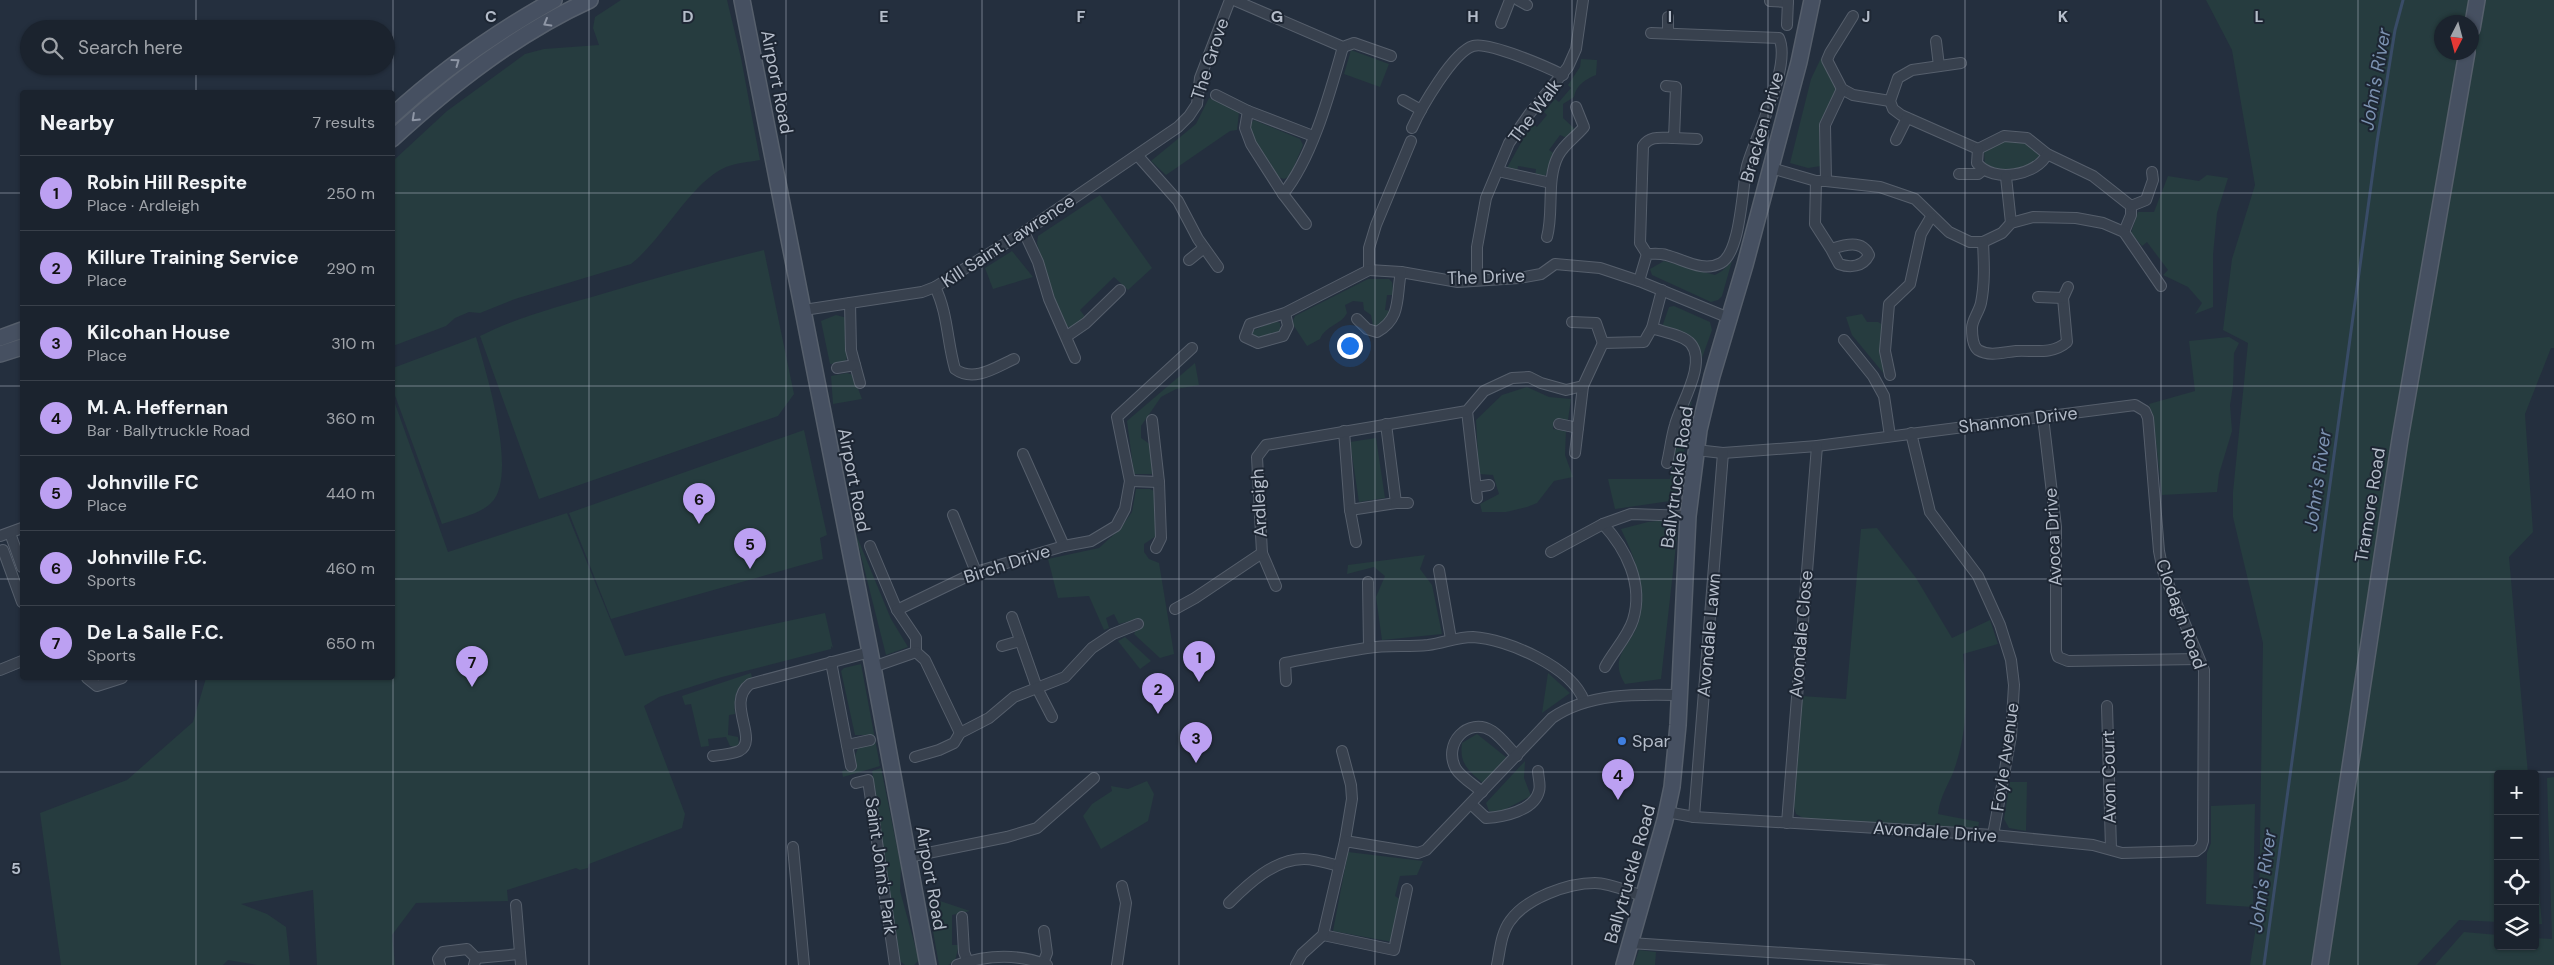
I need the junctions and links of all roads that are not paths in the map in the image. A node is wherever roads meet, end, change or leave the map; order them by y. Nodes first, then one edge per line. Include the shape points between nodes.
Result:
1 (554, 0) edge
2 (590, 0) edge
3 (1230, 0) edge
4 (1234, 0) edge
5 (1510, 0) edge
6 (1583, 0) edge
7 (1812, 0) edge
8 (2477, 0) edge
9 (742, 1) edge
10 (1770, 1) edge
11 (1788, 1) edge
12 (2474, 15) edge
13 (1853, 16) dead end
14 (1668, 17) dead end
15 (1501, 23) dead end
16 (1787, 25) dead end
17 (1651, 33) dead end
18 (1668, 33) junction
19 (1936, 41) dead end
20 (1343, 47) junction
21 (1391, 56) dead end
22 (2466, 60) edge
23 (1961, 63) dead end
24 (1939, 66) junction
25 (1563, 75) junction
26 (1666, 86) dead end
27 (1842, 89) junction
28 (1216, 95) dead end
29 (1403, 100) dead end
30 (1890, 101) junction
31 (1576, 107) dead end
32 (1421, 110) junction
33 (1248, 111) junction
34 (395, 113) edge
35 (1189, 116) joint
36 (1907, 118) junction
37 (1412, 128) dead end
38 (395, 135) edge
39 (1313, 136) junction
40 (1674, 138) junction
41 (1698, 139) dead end
42 (1896, 140) dead end
43 (1411, 141) dead end
44 (1978, 149) junction
45 (2047, 154) junction
46 (1138, 156) junction
47 (1771, 168) junction
48 (1982, 170) junction
49 (1498, 171) junction
50 (2152, 172) dead end
51 (1959, 174) dead end
52 (2006, 176) junction
53 (1821, 181) junction
54 (1552, 183) junction
55 (1283, 194) junction
56 (2131, 206) junction
57 (1931, 217) junction
58 (1306, 224) dead end
59 (2010, 224) junction
60 (1024, 232) junction
61 (2124, 232) junction
62 (1547, 237) dead end
63 (1983, 242) junction
64 (1204, 248) junction
65 (1831, 249) dead end
66 (1647, 254) junction
67 (1189, 260) dead end
68 (1218, 267) dead end
69 (1369, 270) junction
70 (1401, 272) junction
71 (1477, 280) junction
72 (1639, 281) junction
73 (2161, 286) dead end
74 (936, 287) junction
75 (2068, 287) dead end
76 (1120, 290) dead end
77 (1662, 290) junction
78 (2038, 297) dead end
79 (2063, 298) junction
80 (850, 303) junction
81 (804, 310) junction
82 (1285, 313) dead end
83 (1729, 318) junction
84 (1357, 319) dead end
85 (1572, 322) dead end
86 (1652, 328) junction
87 (20, 331) edge
88 (1067, 336) junction
89 (0, 338) edge
90 (1844, 340) dead end
91 (1603, 343) junction
92 (20, 348) edge
93 (1192, 348) dead end
94 (0, 354) edge
95 (1075, 358) dead end
96 (1014, 359) dead end
97 (855, 365) junction
98 (837, 368) dead end
99 (1890, 375) dead end
100 (860, 383) dead end
101 (1583, 386) junction
102 (1467, 411) junction
103 (2145, 411) joint
104 (2042, 417) junction
105 (1152, 420) dead end
106 (1386, 424) junction
107 (1559, 424) dead end
108 (1578, 428) junction
109 (1344, 431) junction
110 (1911, 433) junction
111 (1890, 436) junction
112 (1817, 446) junction
113 (1696, 450) junction
114 (1575, 453) dead end
115 (1723, 453) junction
116 (1023, 454) dead end
117 (1667, 464) dead end
118 (1130, 481) junction
119 (1159, 482) junction
120 (1489, 485) dead end
121 (1476, 487) junction
122 (1477, 498) dead end
123 (1396, 503) junction
124 (1408, 503) dead end
125 (1350, 510) junction
126 (953, 515) dead end
127 (1688, 516) junction
128 (1602, 524) junction
129 (20, 529) edge
130 (5, 534) edge
131 (1356, 542) dead end
132 (870, 546) dead end
133 (1064, 546) junction
134 (1156, 548) dead end
135 (3, 550) dead end
136 (1551, 552) dead end
137 (1262, 553) junction
138 (20, 563) edge
139 (1439, 570) dead end
140 (976, 572) junction
141 (1368, 582) dead end
142 (20, 586) edge
143 (1276, 586) dead end
144 (897, 610) junction
145 (1174, 610) dead end
146 (1012, 617) dead end
147 (1138, 624) dead end
148 (1451, 639) junction
149 (1020, 641) junction
150 (1002, 646) dead end
151 (1369, 647) junction
152 (916, 652) junction
153 (872, 659) junction
154 (2199, 659) junction
155 (20, 662) edge
156 (831, 662) junction
157 (1605, 667) dead end
158 (0, 670) edge
159 (90, 680) edge
160 (116, 680) edge
161 (1286, 680) dead end
162 (1037, 688) junction
163 (1678, 695) junction
164 (1584, 701) junction
165 (2108, 706) dead end
166 (1052, 716) dead end
167 (960, 733) junction
168 (870, 740) dead end
169 (847, 745) junction
170 (1342, 751) dead end
171 (712, 756) dead end
172 (1517, 756) junction
173 (915, 757) dead end
174 (851, 766) dead end
175 (1538, 771) dead end
176 (1094, 778) dead end
177 (856, 783) dead end
178 (1482, 792) junction
179 (1471, 804) junction
180 (1668, 812) junction
181 (1694, 817) junction
182 (1788, 823) junction
183 (1994, 835) junction
184 (1345, 841) junction
185 (793, 847) dead end
186 (2201, 847) joint
187 (2110, 849) junction
188 (908, 857) junction
189 (1339, 866) junction
190 (1122, 886) dead end
191 (1407, 889) dead end
192 (1643, 896) junction
193 (1229, 904) dead end
194 (516, 905) dead end
195 (962, 917) dead end
196 (1044, 931) dead end
197 (1323, 935) junction
198 (1630, 943) junction
199 (521, 960) edge
200 (475, 962) edge
201 (964, 964) edge
202 (1045, 964) edge
203 (440, 965) edge
204 (804, 965) edge
205 (895, 965) edge
206 (928, 965) edge
207 (1117, 965) edge
208 (1296, 965) edge
209 (1497, 965) edge
210 (1624, 965) edge
211 (1969, 965) edge
212 (2320, 965) edge

34 -> 1 main road via 486,40
2 -> 38 main road via 492,56
3 - 35 street, The Grove via 1200,78 1197,104
4 - 20 street, The Grove
5 - 15 street
6 - 25 street, The Walk via 1576,49
7 - 47 main road, Ballytruckle Road
8 - 12 main road
9 - 81 main road, Airport Road
10 - 11 street
11 - 16 street
13 - 27 street via 1828,60
14 - 18 street
17 - 18 street, Bracken Drive
18 - 66 street, Bracken Drive via 1778,38 1782,45 1779,75 1750,155 1743,205 1730,254 1722,263 1713,266 1688,264 1666,255
19 - 24 street
20 - 21 street, The Grove via 1354,44
20 - 39 street
22 - 212 main road, Tramore Road via 2400,439
23 - 24 street
24 - 30 street via 1912,70 1898,78
25 - 32 street via 1481,44 1471,46 1445,73
25 - 49 street, The Walk via 1509,143
26 - 40 street via 1676,87
27 - 30 street via 1853,95
27 - 53 street via 1825,125
28 - 33 street, The Grove
29 - 32 street
30 - 36 street via 1893,109
31 - 54 street via 1584,127 1562,148
32 - 37 street
33 - 39 street, The Grove
33 - 55 street via 1245,128
35 - 46 street, Kill Saint Lawrence
36 - 42 street
36 - 44 street
39 - 55 street via 1292,183
40 - 41 street
40 - 66 street via 1654,137 1643,146 1640,243
43 - 69 street via 1376,224 1369,248
44 - 45 street via 2004,136 2027,138
44 - 48 street via 1977,163
45 - 52 street via 2039,165
45 - 56 street via 2093,176
46 - 60 street, Kill Saint Lawrence
46 - 64 street via 1178,201
47 - 53 street
47 - 83 main road, Ballytruckle Road
48 - 51 street via 1978,174
48 - 52 street via 1995,176
49 - 54 street
49 - 71 street, The Walk via 1486,198 1476,247
50 - 56 street via 2153,180 2146,200
52 - 59 street
53 - 57 street via 1880,187 1915,199
53 - 65 street via 1815,224
54 - 62 street via 1551,222
55 - 58 street
56 - 61 street via 2131,216
57 - 63 street via 1959,238
57 - 99 street via 1920,234 1910,284 1889,304 1885,351
59 - 61 street via 2033,216 2076,218 2103,223
59 - 63 street via 2002,233
60 - 74 street, Kill Saint Lawrence
60 - 88 street
61 - 73 street
63 - 79 street via 1984,285 1972,326 1974,345 1978,349 1995,354 2039,353 2061,347 2067,342
64 - 67 street
64 - 68 street
66 - 72 street
69 - 70 street, The Drive
69 - 82 street
70 - 71 street, The Drive via 1458,282
70 - 84 street via 1396,314 1387,326 1377,332 1367,329
71 - 72 street, The Drive via 1541,274 1556,264 1600,268
72 - 77 street, The Drive
74 - 80 street, Kill Saint Lawrence
74 - 96 street via 948,325 951,356 956,368 967,375 981,374
75 - 79 street
76 - 88 street via 1086,323
77 - 83 street, The Drive
77 - 86 street
78 - 79 street
80 - 81 street, Kill Saint Lawrence
80 - 97 street via 850,343
81 - 153 main road, Airport Road via 846,540
83 - 113 main road, Ballytruckle Road
85 - 91 street via 1596,323
86 - 91 street via 1644,342
86 - 117 street via 1686,340 1695,352 1696,362 1675,424
87 - 89 main road
88 - 95 street
90 - 111 street via 1873,376 1884,396
91 - 101 street
92 - 94 main road
93 - 118 street via 1117,417
97 - 98 street
97 - 100 street
101 - 102 street via 1566,390 1530,377 1512,378 1484,390
101 - 108 street
102 - 106 street, Ardleigh
102 - 121 street
103 - 104 street, Shannon Drive via 2135,405
103 - 154 street, Clodagh Road via 2163,571
104 - 110 street, Shannon Drive
104 - 154 street, Avoca Drive via 2056,527 2058,656 2068,661
105 - 119 street
106 - 109 street, Ardleigh
106 - 123 street
107 - 108 street
108 - 114 street
109 - 125 street
109 - 137 street, Ardleigh via 1266,444 1260,450 1257,457
110 - 111 street, Shannon Drive
110 - 183 street, Foyle Avenue via 1930,512 1978,576 2000,625 2011,660 2014,686 2011,736
111 - 112 street, Shannon Drive
112 - 115 street, Shannon Drive
112 - 182 street, Avondale Close
113 - 115 street, Shannon Drive
113 - 127 main road, Ballytruckle Road
115 - 181 street, Avondale Lawn
116 - 133 street
118 - 119 street
118 - 133 street, Birch Drive via 1125,509 1116,526 1091,541
119 - 134 street via 1161,538
120 - 121 street
121 - 122 street
123 - 124 street
123 - 125 street
125 - 131 street
126 - 140 street
127 - 128 street via 1631,514
127 - 163 main road, Ballytruckle Road
128 - 136 street
128 - 157 street via 1620,543 1636,588 1633,620
129 - 130 street
130 - 138 street
132 - 144 street
133 - 140 street, Birch Drive
135 - 142 street
137 - 143 street, Ardleigh
137 - 145 street, Ardleigh
139 - 148 street
140 - 144 street, Birch Drive
141 - 151 street
144 - 152 street via 916,638
146 - 149 street
147 - 162 street via 1113,634 1092,648 1065,677
148 - 151 street via 1417,646
148 - 164 street via 1474,637 1527,652 1569,679
149 - 150 street
149 - 162 street
151 - 161 street via 1285,662
152 - 153 street
152 - 167 street via 924,660
153 - 156 street
153 - 188 main road, Airport Road
154 - 186 street, Clodagh Road via 2204,670
155 - 158 street
156 - 169 street
156 - 171 street via 750,684 743,689 740,704 747,739 744,747
159 - 160 street via 97,686
162 - 166 street
162 - 167 street via 1014,697 989,718
163 - 164 street via 1643,694
163 - 180 main road, Ballytruckle Road via 1676,758
164 - 172 street via 1552,718
165 - 187 street, Avon Court
167 - 173 street via 954,743
168 - 169 street
169 - 174 street
170 - 184 street via 1352,799
172 - 178 street
172 - 178 street via 1493,732 1479,726 1464,729 1456,738 1452,754 1456,769
175 - 179 street via 1540,790 1535,801 1522,809 1503,817 1486,818
176 - 188 street via 1037,828
177 - 205 street, Saint John's Park via 868,780
178 - 179 street
179 - 184 street via 1426,850 1418,854
180 - 181 street, Avondale Drive
180 - 192 main road, Ballytruckle Road
181 - 182 street, Avondale Drive
182 - 183 street, Avondale Drive
183 - 187 street, Avondale Drive
184 - 189 street
185 - 204 street
186 - 187 street, Avondale Drive via 2190,852 2122,852
188 - 206 main road, Airport Road
189 - 193 street via 1293,860 1248,883
189 - 197 street
190 - 207 street via 1126,903
191 - 197 street via 1394,950
192 - 198 main road, Ballytruckle Road
192 - 209 street via 1596,883 1570,887 1545,896 1523,908 1509,922
194 - 199 street
195 - 201 street
196 - 202 street
197 - 208 street via 1302,954
198 - 210 main road, Ballytruckle Road
198 - 211 street
199 - 200 street
200 - 203 street via 467,949 443,952 438,960
201 - 202 street via 990,956 1029,958

